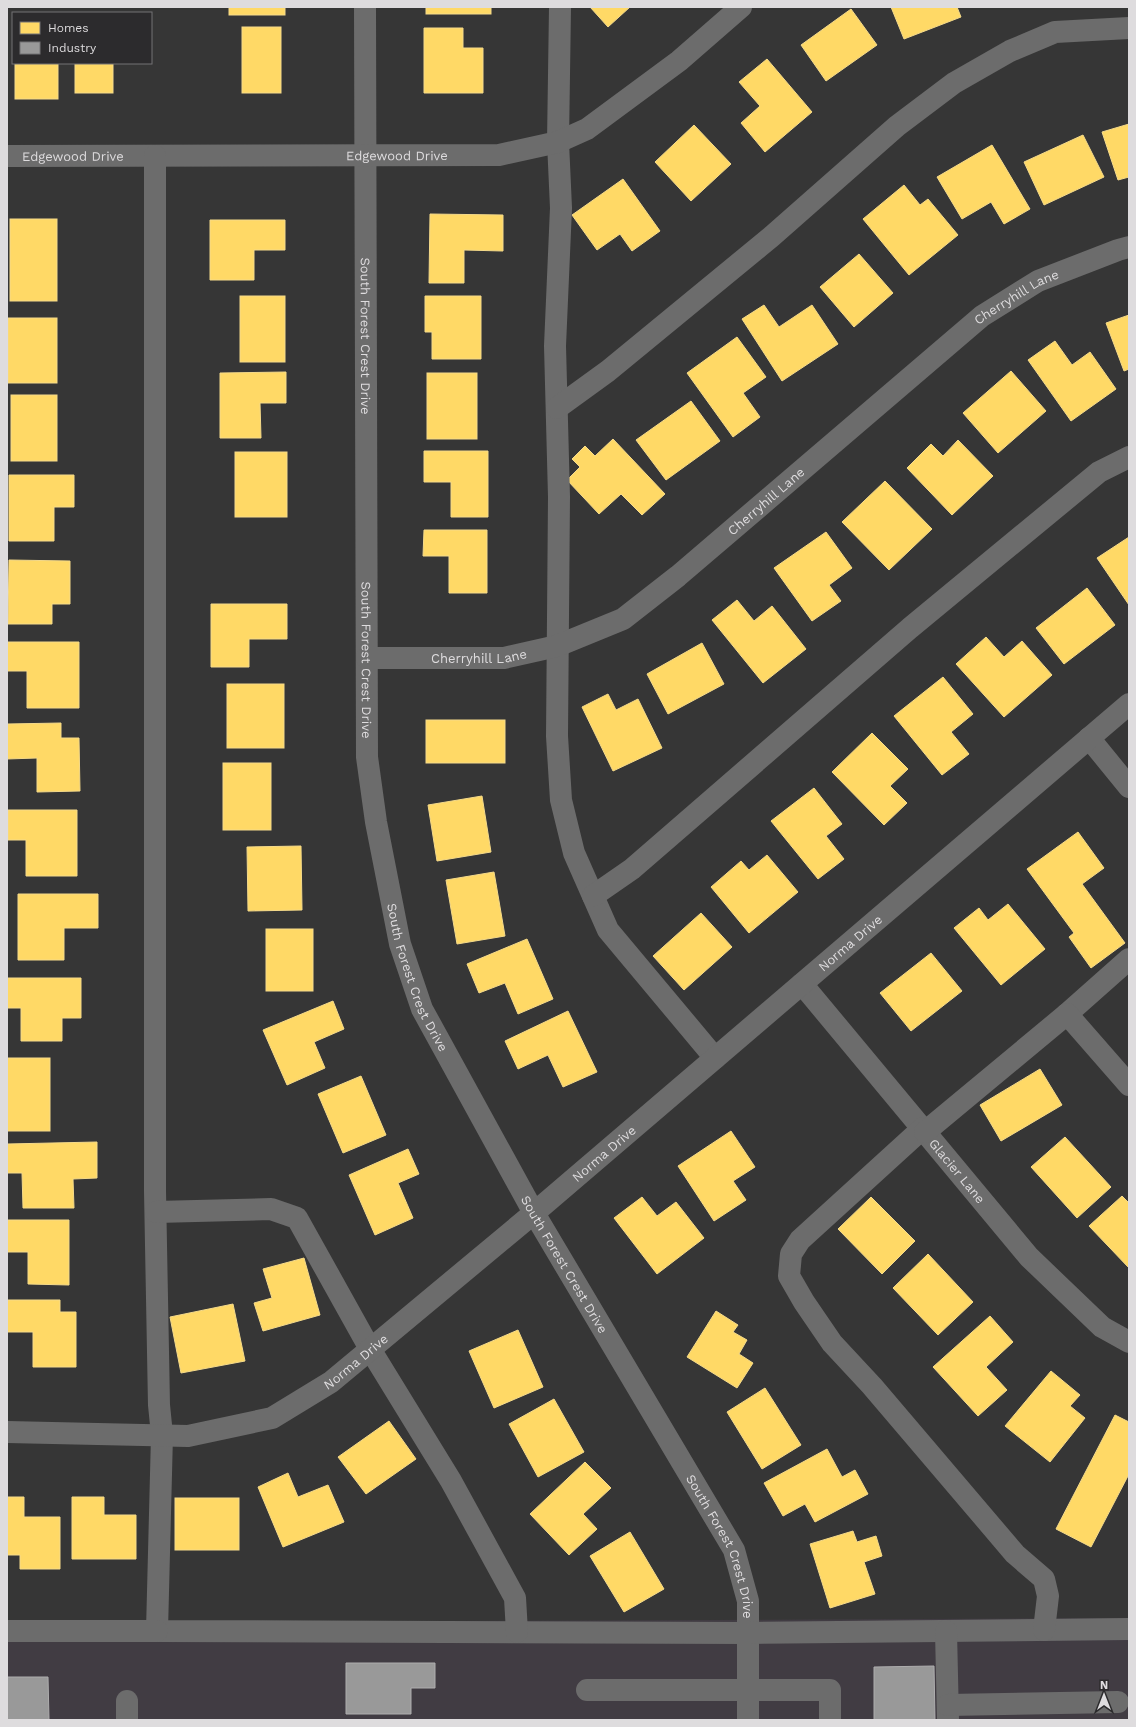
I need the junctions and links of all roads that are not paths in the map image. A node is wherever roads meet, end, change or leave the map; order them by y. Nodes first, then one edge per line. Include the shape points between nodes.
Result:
1 (365, 7) edge
2 (560, 7) edge
3 (741, 7) edge
4 (1129, 28) edge
5 (558, 142) junction
6 (366, 155) junction
7 (7, 156) edge
8 (155, 156) junction
9 (1129, 247) edge
10 (557, 408) junction
11 (1129, 457) edge
12 (557, 646) junction
13 (367, 658) junction
14 (1129, 704) edge
15 (1089, 738) junction
16 (1129, 787) edge
17 (593, 896) junction
18 (1129, 959) edge
19 (802, 984) junction
20 (1067, 1014) junction
21 (714, 1058) junction
22 (1129, 1085) edge
23 (924, 1130) junction
24 (156, 1212) junction
25 (534, 1213) junction
26 (1129, 1342) edge
27 (370, 1350) junction
28 (7, 1432) edge
29 (162, 1435) junction
30 (1129, 1629) edge
31 (7, 1630) edge
32 (1044, 1630) junction
33 (157, 1631) junction
34 (946, 1631) junction
35 (517, 1632) junction
36 (748, 1633) junction
37 (587, 1690) dead end
38 (748, 1690) junction
39 (1118, 1702) dead end
40 (948, 1712) edge
41 (748, 1720) edge
42 (830, 1720) edge

1 - 6 street, South Forest Crest Drive
2 - 5 street
3 - 5 street, Edgewood Drive via 679,60 587,129
4 - 10 street via 1055,32 1010,51 954,83 897,126 771,237 608,371
5 - 6 street, Edgewood Drive via 499,155
5 - 10 street via 561,208 556,346
6 - 8 street, Edgewood Drive
6 - 13 street, South Forest Crest Drive
7 - 8 street, Edgewood Drive
8 - 24 street
9 - 12 street, Cherryhill Lane via 1038,281 982,316 678,576 623,619
10 - 12 street
11 - 17 street via 1098,472 910,628 632,869
12 - 13 street, Cherryhill Lane via 504,658
12 - 17 street via 557,736 561,800 574,853
13 - 25 street, South Forest Crest Drive via 367,757 376,822 400,944 422,1009
14 - 15 street, Norma Drive
15 - 16 street
15 - 19 street, Norma Drive
17 - 21 street via 608,930
18 - 20 street
19 - 21 street, Norma Drive
19 - 23 street, Glacier Lane
20 - 22 street
20 - 23 street
21 - 25 street, Norma Drive
23 - 26 street, Glacier Lane via 1029,1257 1102,1327
23 - 32 street via 800,1240 791,1254 789,1276 832,1343 872,1386 1015,1554 1044,1579 1048,1596
24 - 27 street via 271,1209 297,1218
24 - 29 street via 159,1405
25 - 27 street, Norma Drive
25 - 36 street, South Forest Crest Drive via 734,1550 748,1601
27 - 29 street, Norma Drive via 331,1382 272,1418 188,1436
27 - 35 street via 451,1481 515,1598
28 - 29 street, Norma Drive
29 - 33 street
30 - 32 street
31 - 33 street
32 - 34 street
33 - 35 street
34 - 36 street
34 - 40 street
35 - 36 street
36 - 38 street, South Forest Crest Drive
37 - 38 street
38 - 41 street, South Forest Crest Drive
38 - 42 street via 830,1690
39 - 40 street

